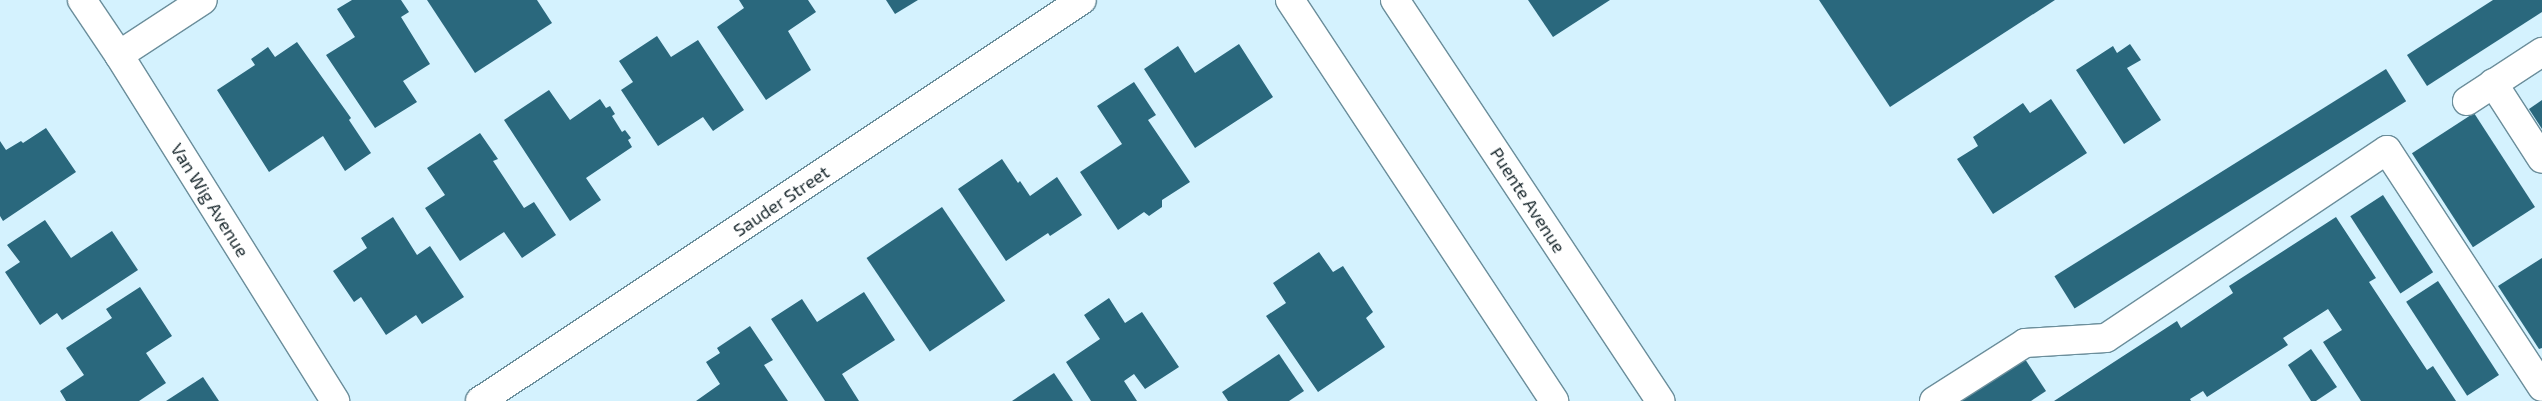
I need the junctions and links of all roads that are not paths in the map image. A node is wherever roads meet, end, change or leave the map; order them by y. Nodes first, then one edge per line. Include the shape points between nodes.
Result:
1 (82, 0) edge
2 (203, 0) edge
3 (1082, 0) edge
4 (1290, 0) edge
5 (1395, 0) edge
6 (2542, 52) edge
7 (119, 55) junction
8 (2493, 83) junction
9 (2467, 101) dead end
10 (2542, 159) edge
11 (2542, 387) edge
12 (335, 401) edge
13 (480, 401) edge
14 (1554, 401) edge
15 (1660, 401) edge
16 (1934, 401) edge

1 - 7 street, Van Wig Avenue
2 - 7 street
3 - 13 street, Sauder Street
4 - 14 street
5 - 15 street, Puente Avenue
6 - 8 street
7 - 12 street, Van Wig Avenue
8 - 9 street
8 - 10 street
11 - 16 street via 2387,150 2106,338 2025,343

